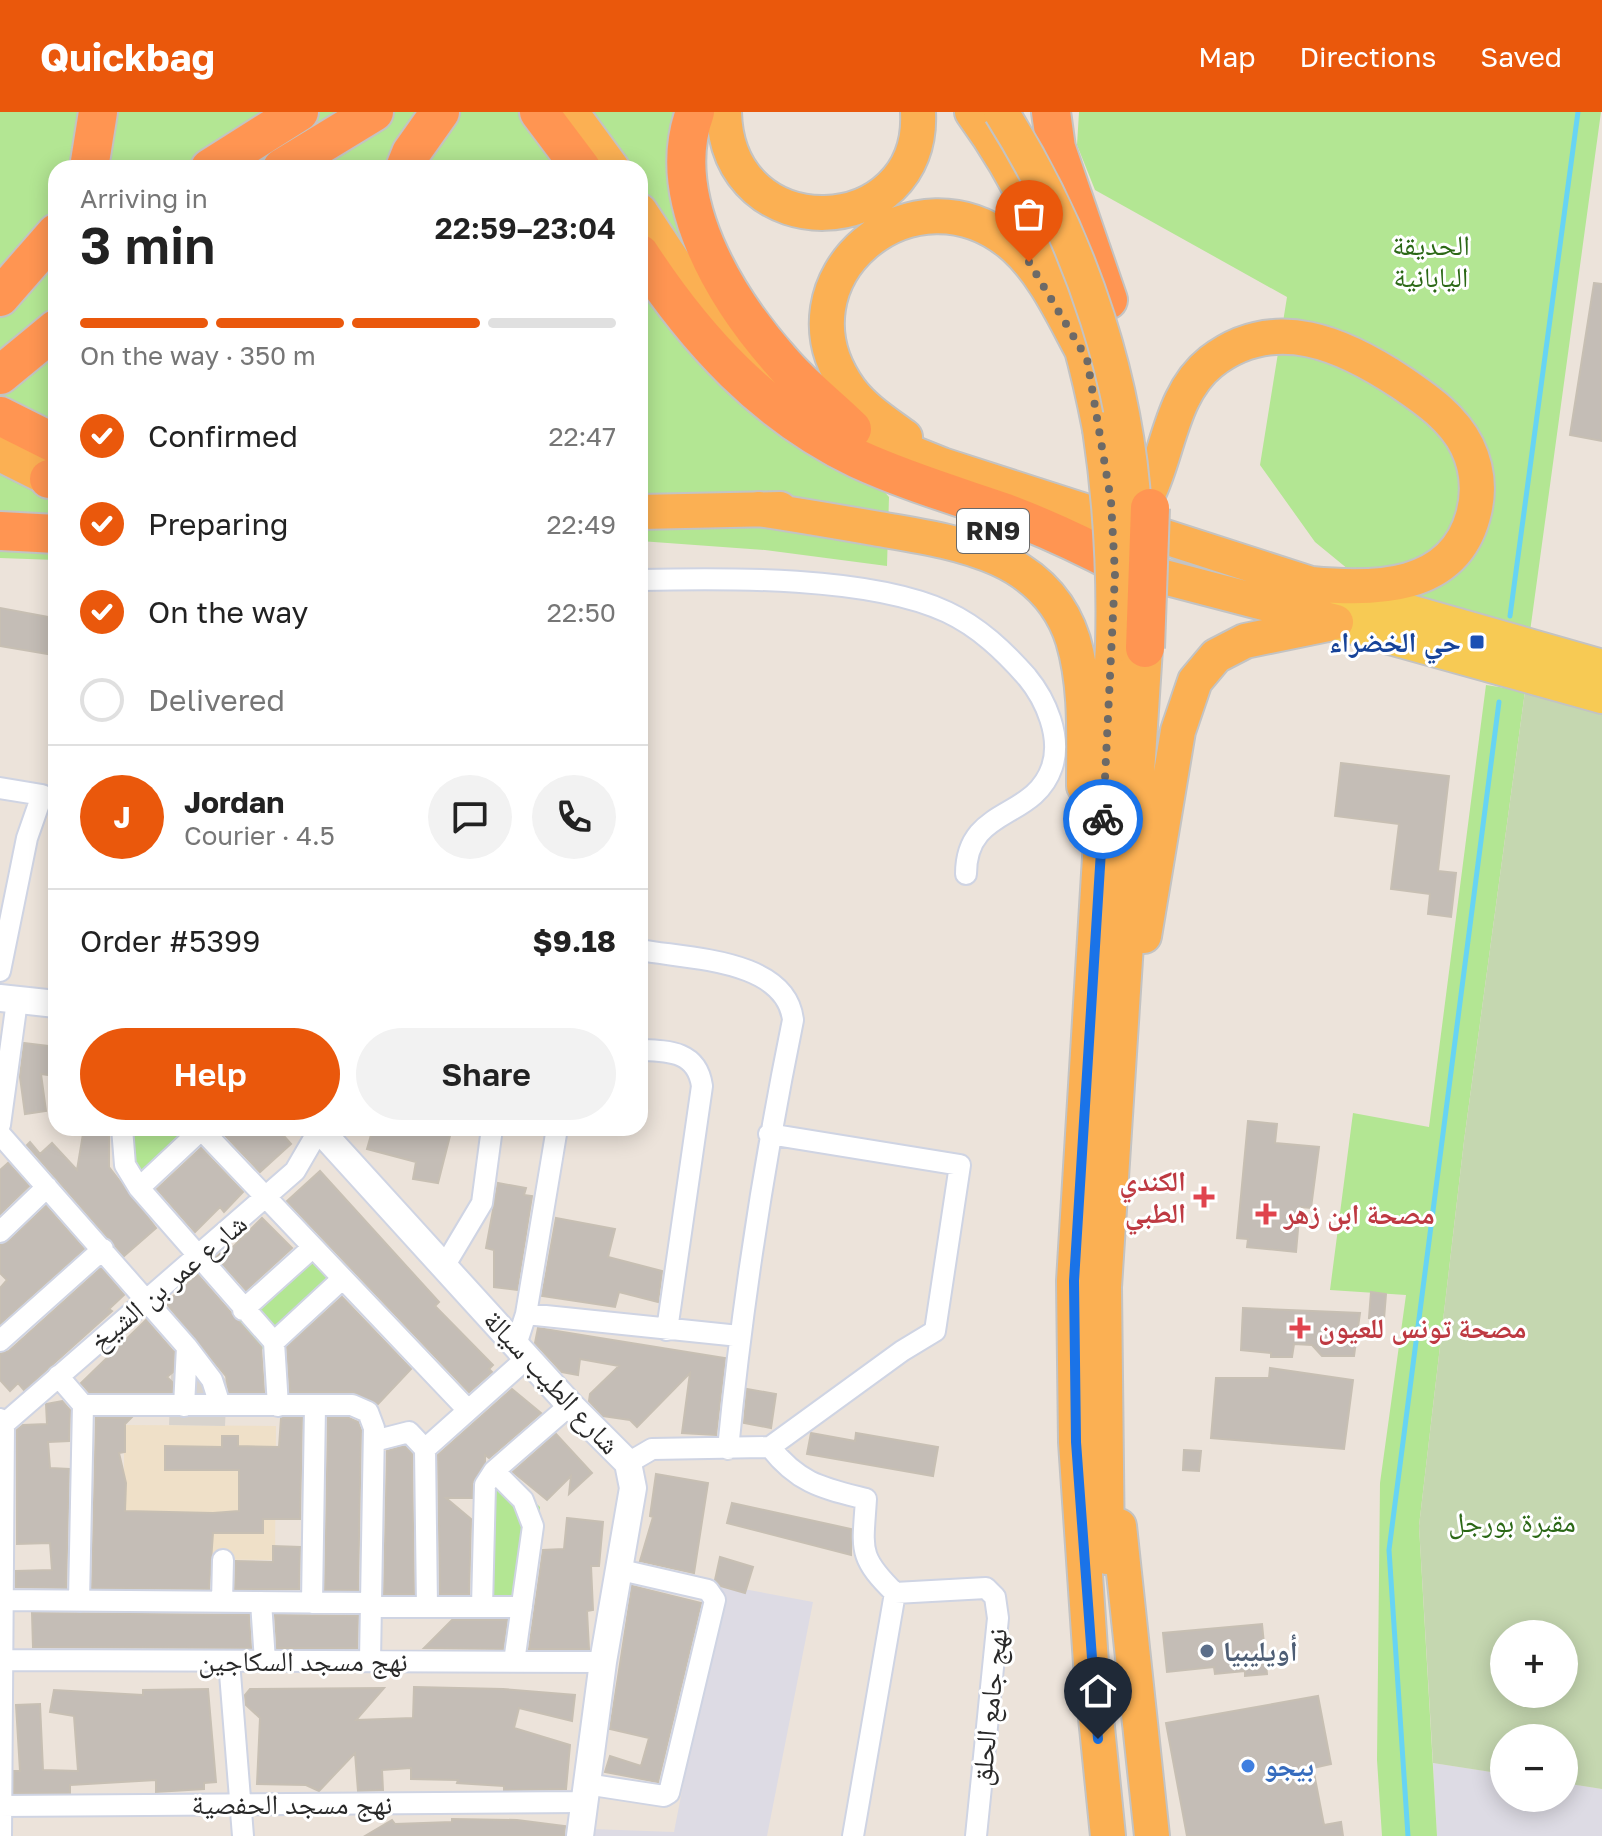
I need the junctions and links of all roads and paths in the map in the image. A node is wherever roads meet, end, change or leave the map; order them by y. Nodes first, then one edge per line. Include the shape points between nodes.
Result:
1 (98, 112) edge
2 (299, 112) edge
3 (374, 112) edge
4 (440, 112) edge
5 (539, 112) edge
6 (571, 112) edge
7 (695, 112) edge
8 (724, 112) edge
9 (918, 112) edge
10 (972, 112) edge
11 (1001, 112) edge
12 (1051, 112) edge
13 (90, 160) edge
14 (223, 160) edge
15 (295, 160) edge
16 (408, 160) edge
17 (575, 160) edge
18 (606, 160) edge
19 (648, 223) edge
20 (48, 242) edge
21 (648, 265) edge
22 (48, 282) edge
23 (0, 297) edge
24 (0, 317) edge
25 (48, 336) edge
26 (28, 355) edge
27 (1087, 359) junction
28 (852, 429) junction
29 (6, 432) edge
30 (942, 465) junction
31 (48, 466) edge
32 (1149, 500) junction
33 (758, 509) junction
34 (648, 512) edge
35 (0, 531) edge
36 (48, 534) edge
37 (1122, 566) junction
38 (648, 580) edge
39 (1311, 584) junction
40 (1336, 622) junction
41 (1129, 647) junction
42 (1602, 667) edge
43 (1602, 696) edge
44 (0, 788) edge
45 (966, 874) dead end
46 (648, 952) edge
47 (0, 971) edge
48 (1125, 993) junction
49 (9, 1000) edge
50 (48, 1003) edge
51 (648, 1050) edge
52 (1089, 1071) junction
53 (0, 1124) edge
54 (0, 1134) edge
55 (769, 1134) junction
56 (123, 1136) edge
57 (193, 1136) edge
58 (209, 1136) edge
59 (315, 1136) edge
60 (325, 1136) edge
61 (491, 1136) edge
62 (556, 1136) edge
63 (47, 1187) junction
64 (139, 1188) junction
65 (267, 1198) junction
66 (0, 1232) edge
67 (312, 1248) junction
68 (103, 1249) junction
69 (198, 1257) junction
70 (445, 1265) junction
71 (341, 1280) junction
72 (147, 1299) junction
73 (243, 1310) junction
74 (526, 1314) junction
75 (667, 1330) junction
76 (739, 1336) junction
77 (0, 1341) edge
78 (274, 1342) junction
79 (187, 1347) junction
80 (522, 1351) junction
81 (58, 1376) junction
82 (83, 1405) junction
83 (220, 1405) junction
84 (570, 1405) junction
85 (184, 1406) junction
86 (278, 1406) junction
87 (315, 1406) junction
88 (466, 1408) junction
89 (2, 1422) edge
90 (1092, 1440) junction
91 (374, 1441) junction
92 (770, 1447) junction
93 (425, 1449) junction
94 (728, 1449) junction
95 (628, 1463) junction
96 (494, 1471) junction
97 (223, 1560) dead end
98 (621, 1570) junction
99 (895, 1593) junction
100 (1, 1600) edge
101 (79, 1601) junction
102 (222, 1602) junction
103 (261, 1602) junction
104 (312, 1603) junction
105 (372, 1605) junction
106 (427, 1607) junction
107 (482, 1607) junction
108 (522, 1607) junction
109 (229, 1661) junction
110 (265, 1661) junction
111 (370, 1661) junction
112 (514, 1662) junction
113 (603, 1662) junction
114 (2, 1667) edge
115 (1104, 1679) junction
116 (1, 1748) edge
117 (585, 1793) junction
118 (240, 1805) junction
119 (0, 1806) edge
120 (1, 1836) edge
121 (243, 1836) edge
122 (580, 1836) edge
123 (853, 1836) edge
124 (976, 1836) edge
125 (1087, 1836) edge
126 (1108, 1836) edge
127 (1132, 1836) edge
128 (1152, 1836) edge

1 - 13 highway
2 - 14 highway
3 - 15 highway
4 - 16 highway
5 - 17 highway
6 - 18 highway
7 - 28 highway via 690,126 690,199 705,248 782,363
8 - 9 highway via 725,139 737,168 758,192 783,207 812,214 841,213 868,203 892,185 910,159
10 - 27 highway via 1043,232
11 - 41 highway, bridge via 1035,165 1061,225 1096,315 1117,390 1133,483 1136,591
12 - 32 highway via 1056,148 1125,360
19 - 28 highway, RN9 via 698,299 734,341 772,378
20 - 23 highway
21 - 37 highway, RN9 via 718,356 789,419 858,459 1047,529
22 - 24 highway
25 - 26 highway
27 - 30 highway via 1029,262 999,234 946,215 918,217 871,237 854,252 832,291 829,341 837,367 869,411
27 - 41 highway, bridge
28 - 30 highway, RN9
29 - 31 highway
30 - 39 highway, RN9
32 - 39 highway via 1184,395 1212,361 1250,344 1290,338 1318,340 1368,360 1452,424 1475,465 1479,496 1470,527 1454,554 1430,573 1366,588
32 - 41 highway, bridge
33 - 34 highway, RN9
33 - 37 highway, RN9 via 850,508 939,519
33 - 52 highway via 977,548 1015,566 1057,606 1073,642 1082,689 1083,1011
35 - 36 highway
37 - 40 highway, RN9
38 - 45 street via 713,578 900,596 947,612 985,634 1038,690 1050,714 1053,765 1036,795 985,826 971,842
39 - 42 main road
40 - 43 main road
40 - 48 highway via 1245,641 1216,656 1195,681 1178,731 1149,917
41 - 48 highway
41 - 52 highway
44 - 47 street via 42,795 27,838
46 - 55 street via 752,971 781,989 791,1003 793,1020
48 - 90 highway
49 - 50 street
49 - 53 street
51 - 75 street via 685,1057 700,1073 702,1086
52 - 90 highway via 1074,1281
54 - 63 street
55 - 76 street
55 - 92 street via 960,1165 935,1331
56 - 64 street via 125,1165
57 - 64 street
58 - 65 street
59 - 65 street, شارع عمر بن الشيخ via 295,1171
60 - 70 street, شارع الطيب سيالة
61 - 70 street via 482,1203
62 - 74 street
63 - 66 street
63 - 68 street
64 - 69 street
65 - 67 street
65 - 69 street, شارع عمر بن الشيخ
67 - 71 street
67 - 73 street
68 - 72 street
68 - 77 street
69 - 72 street, شارع عمر بن الشيخ
69 - 73 street
70 - 80 street, شارع الطيب سيالة
71 - 78 street
71 - 88 street
72 - 79 street
72 - 81 street, شارع عمر بن الشيخ
73 - 78 street
74 - 75 street
74 - 80 street
75 - 76 street
76 - 94 street
78 - 86 street
79 - 83 street via 212,1380
79 - 85 street
80 - 84 street, شارع الطيب سيالة
80 - 88 street
81 - 82 street
81 - 89 street, شارع عمر بن الشيخ
82 - 85 street
82 - 101 street
83 - 85 street
83 - 86 street
84 - 95 street, شارع الطيب سيالة
84 - 96 street
86 - 87 street
87 - 91 street via 363,1408 371,1417
87 - 104 street
88 - 93 street
89 - 100 street
90 - 115 highway
90 - 125 highway via 1068,1495 1065,1554
90 - 128 highway
91 - 93 street via 409,1432
91 - 105 street
92 - 94 street
92 - 99 street via 806,1481 866,1499 864,1556
93 - 106 street
94 - 95 street via 652,1449
95 - 98 street, شارع الطيب سيالة via 633,1488
96 - 107 street via 482,1499
96 - 108 street via 523,1500 533,1526
97 - 102 street
98 - 113 street, شارع الطيب سيالة
98 - 117 street, نهج مسجد الحفصية via 708,1590 715,1600 669,1793
99 - 123 street
99 - 124 street, نهج جامع الحلق via 986,1588 998,1607
100 - 101 street
100 - 114 street
101 - 102 street
102 - 103 street
103 - 104 street
103 - 110 street
104 - 105 street
105 - 106 street
105 - 111 street
106 - 107 street
107 - 108 street
108 - 112 street
109 - 110 street, نهج مسجد السكاجين
109 - 114 street, نهج مسجد السكاجين
109 - 118 street
110 - 111 street, نهج مسجد السكاجين
111 - 112 street, نهج مسجد السكاجين
112 - 113 street, نهج مسجد السكاجين
113 - 117 street, شارع الطيب سيالة
114 - 116 street
115 - 126 highway
115 - 127 highway
116 - 119 street
117 - 118 street, نهج مسجد الحفصية
117 - 122 street, شارع الطيب سيالة
118 - 119 street, نهج مسجد الحفصية
118 - 121 street
119 - 120 street

